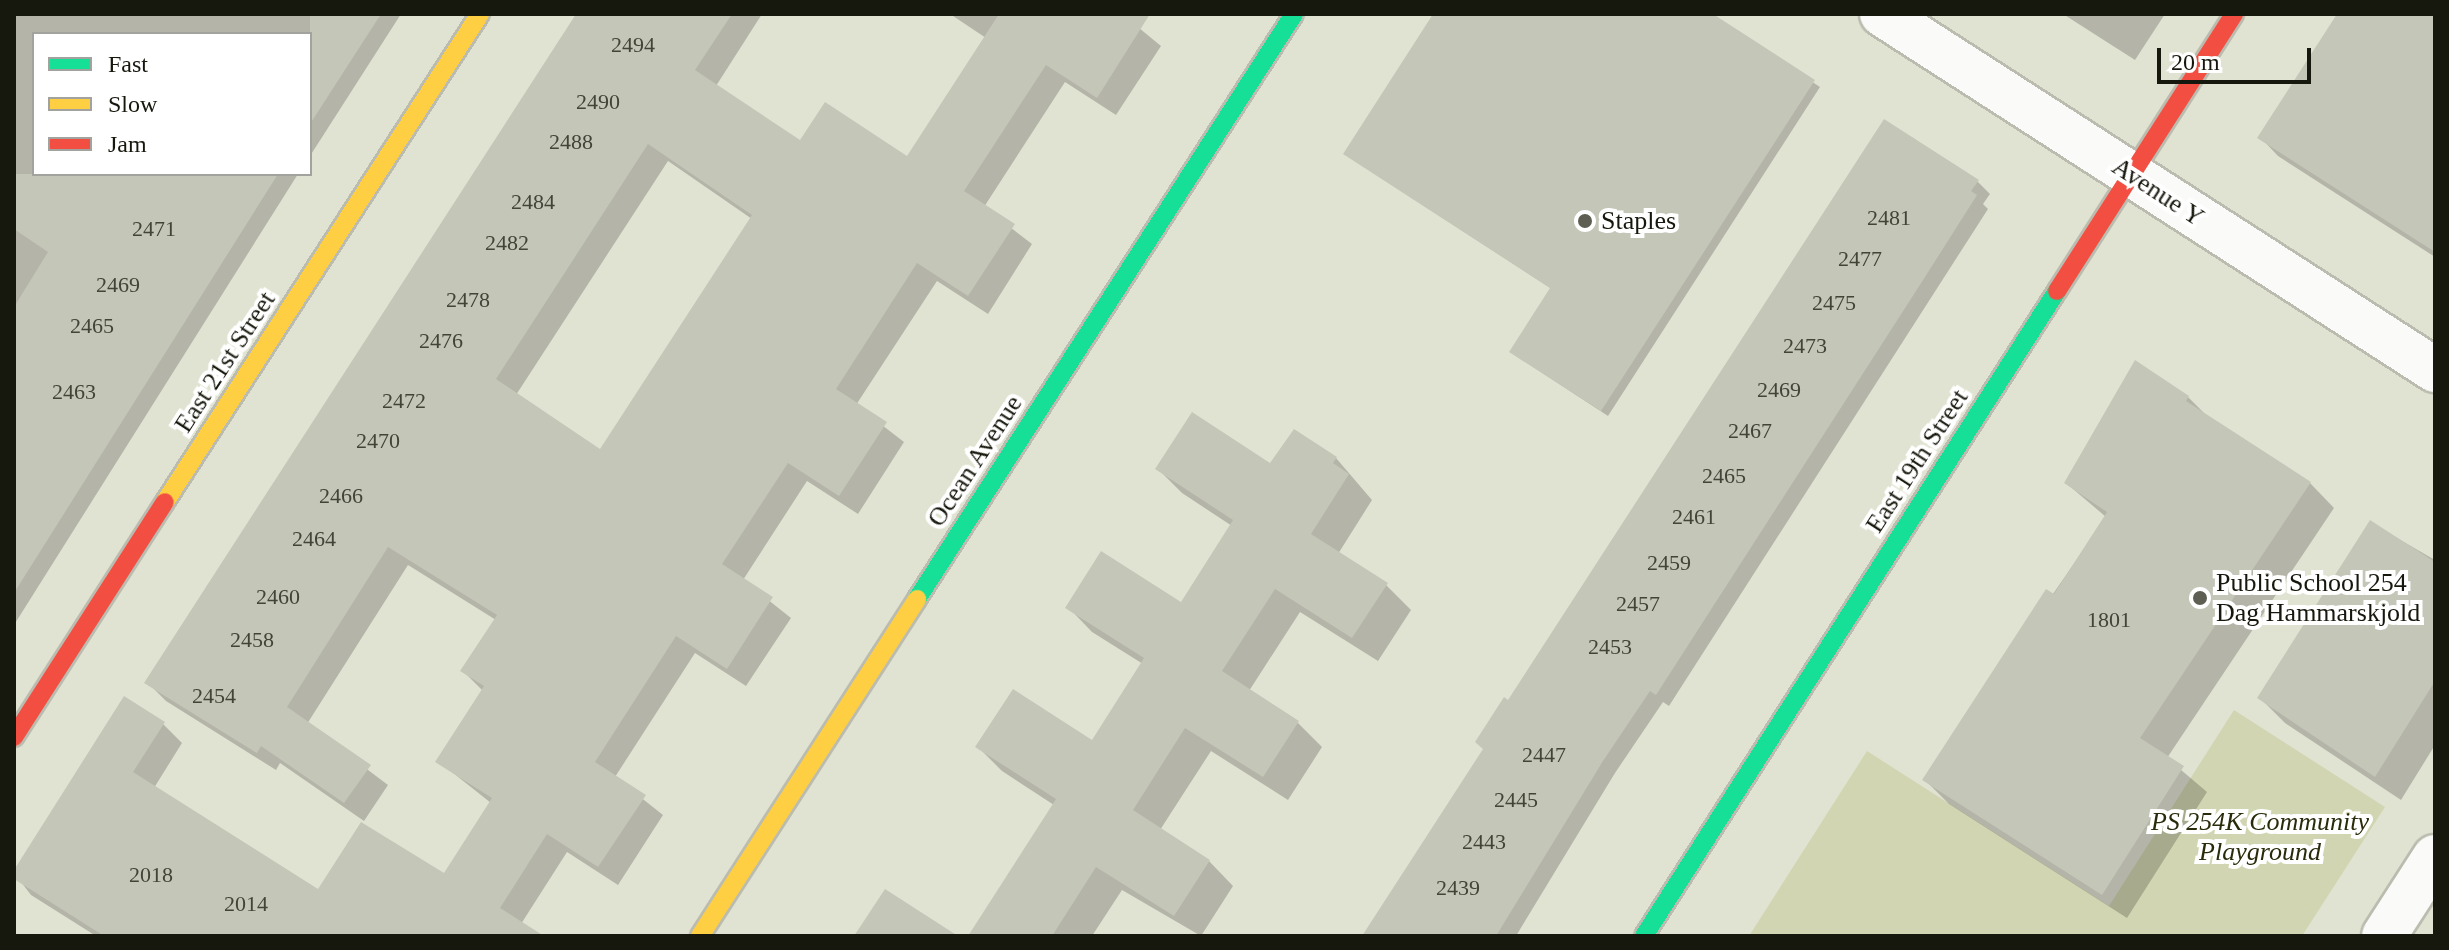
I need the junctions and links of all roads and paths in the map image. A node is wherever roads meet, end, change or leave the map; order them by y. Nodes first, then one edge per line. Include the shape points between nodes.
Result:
1 (480, 14) edge
2 (1294, 14) edge
3 (1882, 14) edge
4 (2234, 14) edge
5 (2132, 175) junction
6 (2435, 370) edge
7 (14, 737) edge
8 (2435, 857) edge
9 (700, 936) edge
10 (1644, 936) edge
11 (2384, 936) edge

1 - 7 street, East 21st Street
2 - 9 street, Ocean Avenue
3 - 5 street, Avenue Y
4 - 5 street, East 19th Street
5 - 6 street, Avenue Y
5 - 10 street, East 19th Street
8 - 11 street

